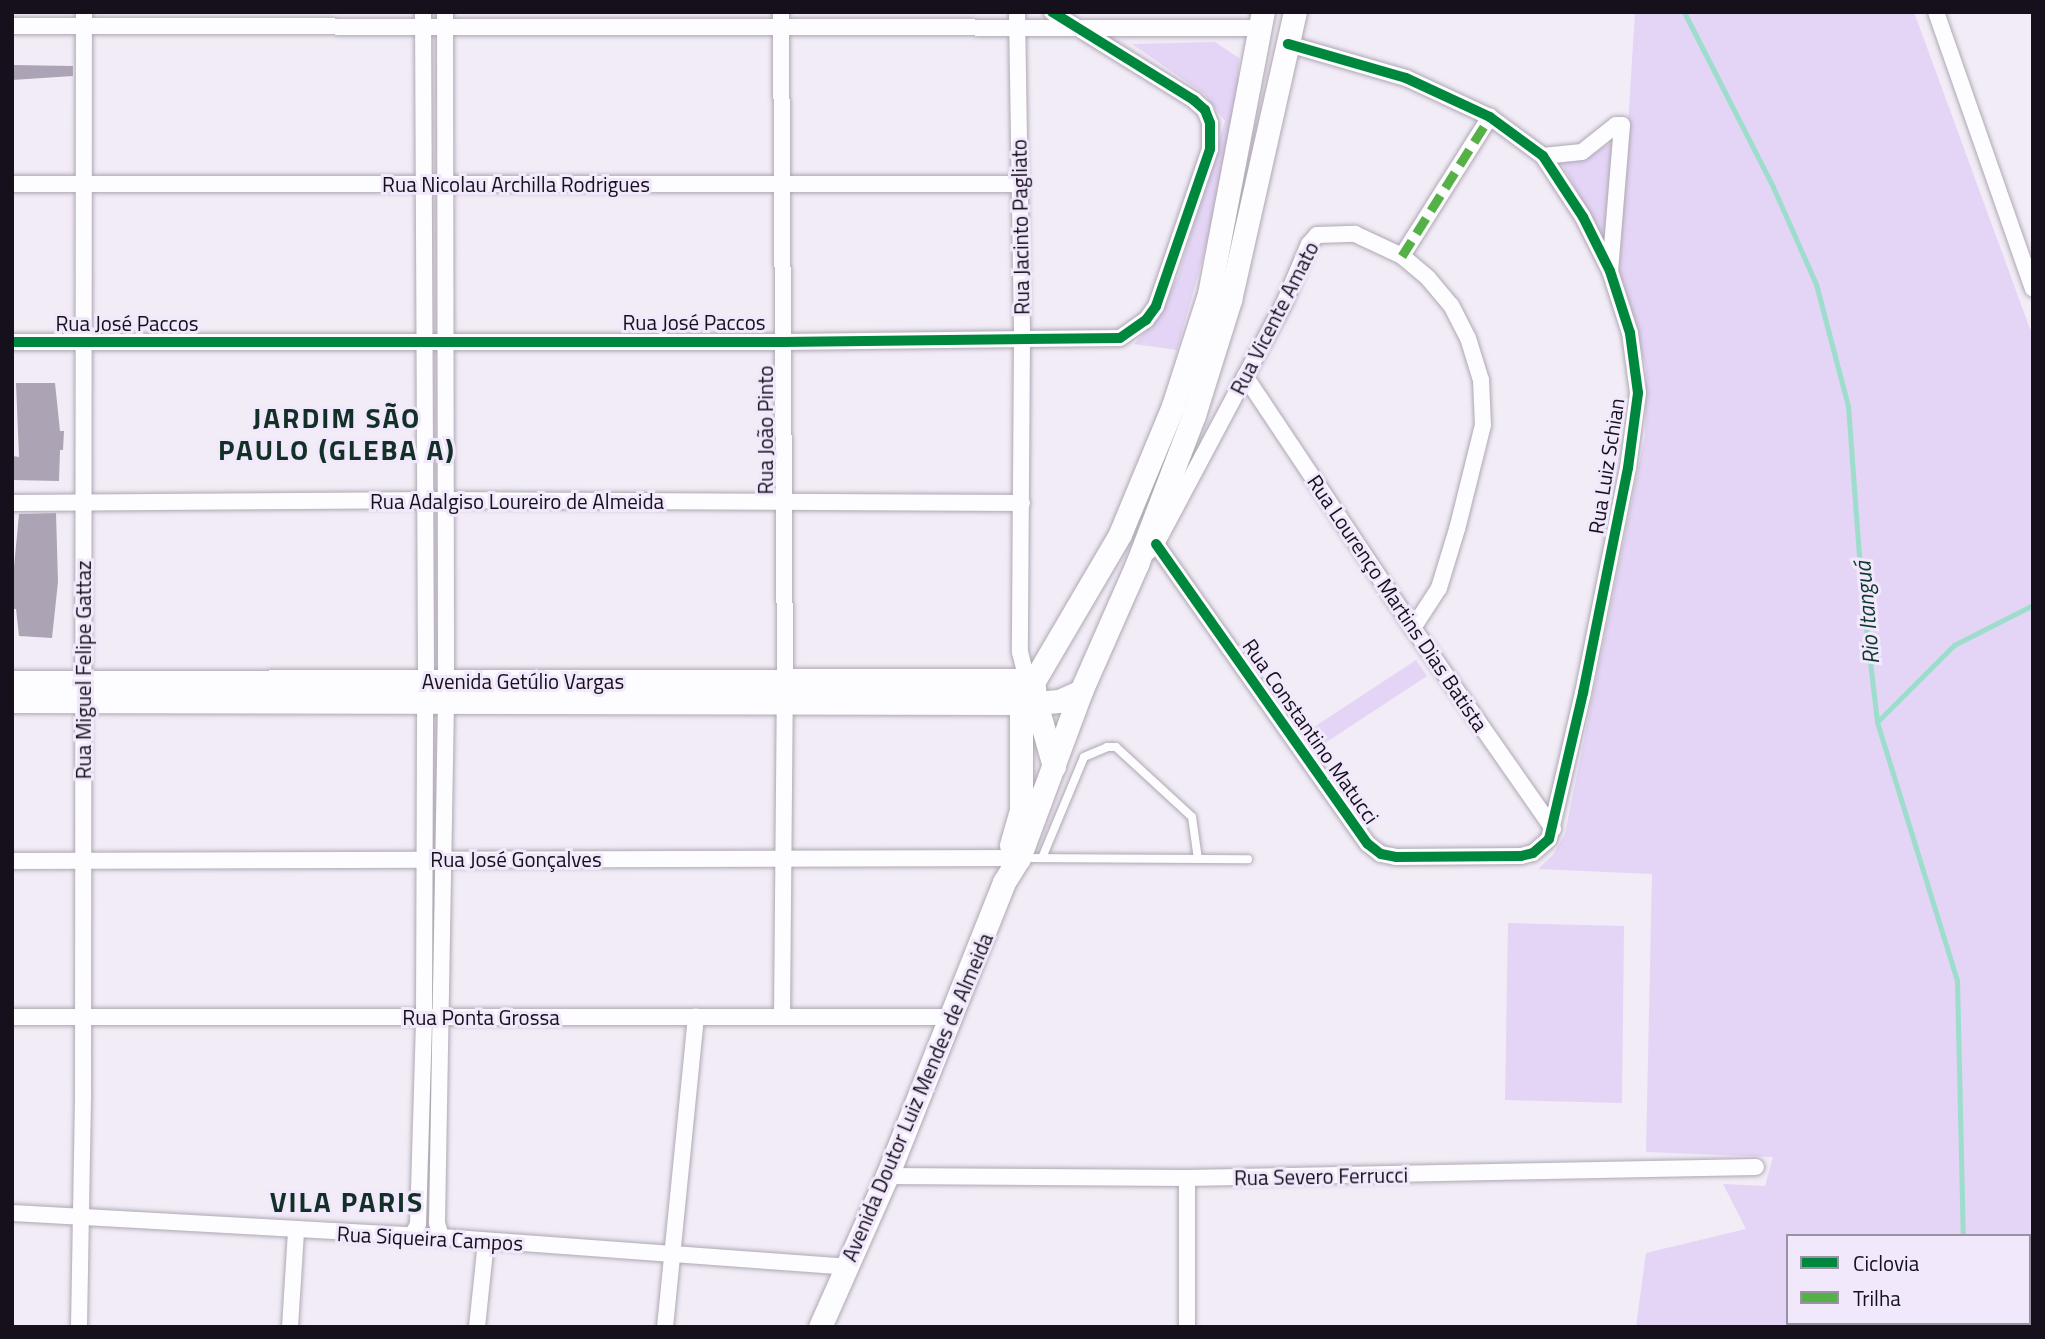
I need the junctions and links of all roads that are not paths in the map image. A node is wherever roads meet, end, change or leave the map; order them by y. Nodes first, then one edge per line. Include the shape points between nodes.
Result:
1 (1052, 12) edge
2 (1295, 12) edge
3 (1936, 12) edge
4 (83, 19) edge
5 (423, 19) edge
6 (445, 19) edge
7 (782, 20) edge
8 (1017, 20) edge
9 (1261, 20) edge
10 (12, 26) edge
11 (1079, 28) junction
12 (1288, 44) junction
13 (1490, 117) junction
14 (1543, 156) junction
15 (12, 184) edge
16 (83, 184) junction
17 (424, 184) junction
18 (446, 184) junction
19 (782, 184) junction
20 (1020, 184) junction
21 (1402, 256) junction
22 (1610, 271) junction
23 (2033, 289) edge
24 (1021, 340) junction
25 (425, 341) junction
26 (446, 341) junction
27 (12, 342) edge
28 (784, 342) junction
29 (83, 344) junction
30 (1245, 376) junction
31 (425, 500) junction
32 (445, 500) junction
33 (12, 503) edge
34 (83, 503) junction
35 (784, 503) junction
36 (1022, 503) junction
37 (1167, 508) junction
38 (1156, 544) junction
39 (1137, 564) junction
40 (1413, 628) junction
41 (1020, 652) junction
42 (1046, 659) junction
43 (1033, 680) junction
44 (12, 682) edge
45 (785, 690) junction
46 (83, 691) junction
47 (1081, 691) junction
48 (436, 692) junction
49 (12, 701) edge
50 (1029, 703) junction
51 (1054, 766) junction
52 (1553, 829) junction
53 (1013, 858) junction
54 (1042, 858) junction
55 (783, 859) junction
56 (1198, 859) junction
57 (1248, 859) dead end
58 (426, 860) junction
59 (444, 860) junction
60 (12, 861) edge
61 (83, 861) junction
62 (12, 1017) edge
63 (83, 1017) junction
64 (424, 1017) junction
65 (443, 1017) junction
66 (696, 1017) junction
67 (782, 1017) junction
68 (949, 1017) junction
69 (1756, 1167) dead end
70 (887, 1176) junction
71 (1187, 1178) junction
72 (12, 1213) edge
73 (80, 1217) junction
74 (296, 1231) junction
75 (412, 1236) junction
76 (440, 1237) junction
77 (486, 1241) junction
78 (673, 1255) junction
79 (847, 1267) junction
80 (820, 1322) edge
81 (79, 1327) edge
82 (290, 1327) edge
83 (477, 1327) edge
84 (665, 1327) edge
85 (1187, 1327) edge

1 - 11 street
2 - 12 main road, Avenida Doutor Luiz Mendes de Almeida
3 - 23 street
4 - 5 street
4 - 10 street
4 - 16 street, Rua Miguel Felipe Gattaz
5 - 6 street
5 - 17 street
6 - 7 street
6 - 18 street
7 - 8 street
7 - 19 street, Rua João Pinto
8 - 11 street
8 - 20 street, Rua Jacinto Pagliato
9 - 11 street
9 - 42 main road via 1209,294 1173,406 1120,534
11 - 24 street, Rua José Paccos via 1205,110 1210,149 1152,313 1120,338
12 - 13 street, Rua Luiz Schian via 1406,78
12 - 37 main road, Avenida Doutor Luiz Mendes de Almeida via 1230,300
13 - 14 street, Rua Luiz Schian
13 - 21 street
14 - 22 street, Rua Luiz Schian via 1583,217
14 - 22 street via 1582,152 1622,125
15 - 16 street, Rua Nicolau Archilla Rodrigues
16 - 17 street, Rua Nicolau Archilla Rodrigues
16 - 29 street, Rua Miguel Felipe Gattaz
17 - 18 street, Rua Nicolau Archilla Rodrigues
17 - 25 street
18 - 19 street, Rua Nicolau Archilla Rodrigues
18 - 26 street
19 - 20 street, Rua Nicolau Archilla Rodrigues
19 - 28 street, Rua João Pinto
20 - 24 street, Rua Jacinto Pagliato
21 - 30 street, Rua Vicente Amato via 1355,234 1317,234
21 - 40 street, Rua Vicente Amato via 1451,305 1468,338 1481,380 1483,425 1438,588
22 - 52 street, Rua Luiz Schian via 1630,332 1638,393 1628,468
24 - 28 street, Rua José Paccos
24 - 36 street, Rua Jacinto Pagliato
25 - 26 street, Rua José Paccos
25 - 29 street, Rua José Paccos
25 - 31 street
26 - 28 street, Rua José Paccos
26 - 32 street
27 - 29 street, Rua José Paccos
28 - 35 street, Rua João Pinto
29 - 34 street, Rua Miguel Felipe Gattaz
30 - 37 street, Rua Vicente Amato
30 - 40 street, Rua Lourenço Martins Dias Batista
31 - 32 street, Rua Adalgiso Loureiro de Almeida
31 - 34 street, Rua Adalgiso Loureiro de Almeida
31 - 48 street
32 - 35 street, Rua Adalgiso Loureiro de Almeida
32 - 48 street
33 - 34 street, Rua Adalgiso Loureiro de Almeida
34 - 46 street, Rua Miguel Felipe Gattaz
35 - 36 street, Rua Adalgiso Loureiro de Almeida
35 - 45 street, Rua João Pinto
36 - 41 street, Rua Jacinto Pagliato
37 - 38 street, Rua Vicente Amato
37 - 39 main road, Avenida Doutor Luiz Mendes de Almeida
38 - 39 street, Rua Vicente Amato
38 - 52 street, Rua Constantino Matucci via 1368,844 1381,854 1396,858 1521,856 1542,847
39 - 47 main road, Avenida Doutor Luiz Mendes de Almeida
40 - 52 street, Rua Lourenço Martins Dias Batista
41 - 42 street via 1034,662
41 - 43 street, Rua Jacinto Pagliato
42 - 43 main road
43 - 45 main road, Avenida Getúlio Vargas
43 - 50 main road
44 - 46 main road, Avenida Getúlio Vargas
45 - 48 main road, Avenida Getúlio Vargas
45 - 50 main road, Avenida Getúlio Vargas
45 - 55 street, Rua João Pinto
46 - 48 main road, Avenida Getúlio Vargas
46 - 49 main road, Avenida Getúlio Vargas
46 - 61 street, Rua Miguel Felipe Gattaz
47 - 50 main road, Avenida Getúlio Vargas via 1059,701
47 - 51 main road, Avenida Doutor Luiz Mendes de Almeida
48 - 58 street
48 - 59 street
50 - 51 main road
50 - 53 main road, Avenida Doutor Luiz Mendes de Almeida
51 - 53 main road, Avenida Doutor Luiz Mendes de Almeida
53 - 54 lane
53 - 55 street, Rua José Gonçalves
53 - 68 main road, Avenida Doutor Luiz Mendes de Almeida
54 - 56 lane
54 - 56 lane via 1084,757 1116,747 1192,817
55 - 59 street, Rua José Gonçalves
55 - 67 street, Rua João Pinto
56 - 57 lane
58 - 59 street, Rua José Gonçalves
58 - 61 street, Rua José Gonçalves
58 - 64 street
59 - 65 street
60 - 61 street, Rua José Gonçalves
61 - 63 street, Rua Miguel Felipe Gattaz
62 - 63 street, Rua Ponta Grossa
63 - 64 street, Rua Ponta Grossa
63 - 73 street, Rua Miguel Felipe Gattaz
64 - 65 street, Rua Ponta Grossa
64 - 75 street via 418,1224
65 - 66 street, Rua Ponta Grossa
65 - 76 street
66 - 67 street, Rua Ponta Grossa
66 - 78 street
67 - 68 street, Rua Ponta Grossa
68 - 70 main road, Avenida Doutor Luiz Mendes de Almeida
69 - 71 street, Rua Severo Ferrucci
70 - 71 street, Rua Severo Ferrucci
70 - 79 main road, Avenida Doutor Luiz Mendes de Almeida
71 - 85 street
72 - 73 street, Rua Siqueira Campos
73 - 74 street, Rua Siqueira Campos
73 - 81 street, Rua Miguel Felipe Gattaz
74 - 75 street, Rua Siqueira Campos
74 - 82 street
75 - 76 street, Rua Siqueira Campos
76 - 77 street, Rua Siqueira Campos
77 - 78 street, Rua Siqueira Campos
77 - 83 street
78 - 79 street, Rua Siqueira Campos
78 - 84 street
79 - 80 main road, Avenida Doutor Luiz Mendes de Almeida

